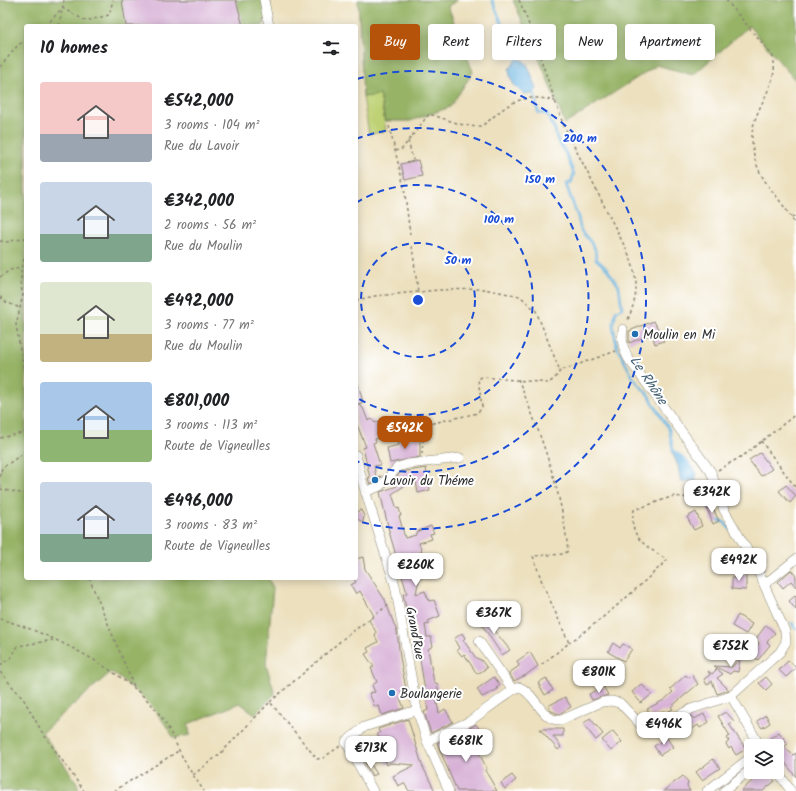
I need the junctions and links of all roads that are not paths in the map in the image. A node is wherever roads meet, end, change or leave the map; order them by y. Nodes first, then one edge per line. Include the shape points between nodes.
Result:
1 (264, 0) edge
2 (269, 24) edge
3 (624, 329) road end
4 (460, 458) dead end
5 (358, 463) edge
6 (365, 492) junction
7 (796, 559) edge
8 (765, 584) junction
9 (479, 641) dead end
10 (513, 690) junction
11 (731, 696) junction
12 (416, 710) junction
13 (756, 739) edge
14 (427, 741) junction
15 (744, 762) edge
16 (744, 775) edge
17 (783, 779) edge
18 (373, 791) edge
19 (449, 791) edge
20 (707, 791) edge
21 (724, 791) edge
22 (791, 791) edge

1 - 2 street
3 - 8 street via 623,349 644,382 712,472 724,510 754,560
4 - 6 street via 398,467 380,486
5 - 6 street, Grand'Rue
6 - 12 street, Grand'Rue via 395,585
7 - 8 street
8 - 11 street via 785,630 786,642 780,652
9 - 10 street
10 - 11 street via 520,687 526,690 548,717 554,720 561,720 602,702 611,702 620,703 642,726 648,728 669,722 691,709
10 - 14 street via 470,721
11 - 13 street
12 - 14 street, Grand'Rue
12 - 18 street via 364,727 346,742
14 - 19 street, Grand'Rue
15 - 20 street
16 - 21 street
17 - 22 street

